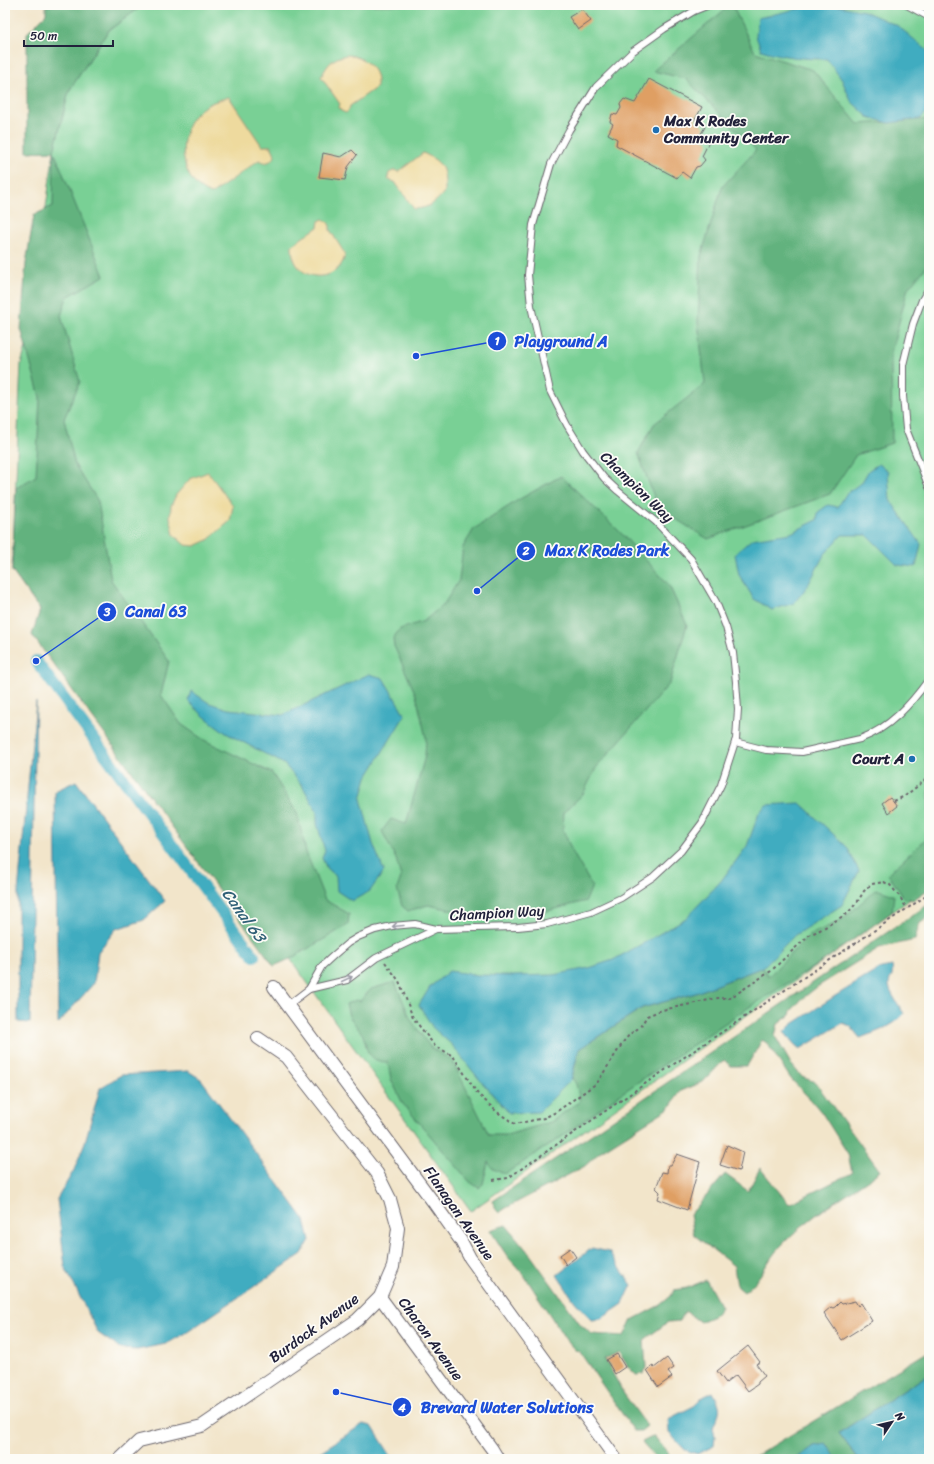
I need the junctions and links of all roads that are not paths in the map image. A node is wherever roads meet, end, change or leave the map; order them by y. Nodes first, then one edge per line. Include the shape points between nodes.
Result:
1 (709, 5) edge
2 (907, 5) edge
3 (929, 17) edge
4 (929, 288) edge
5 (929, 486) edge
6 (929, 679) edge
7 (735, 742) junction
8 (436, 929) junction
9 (274, 987) dead end
10 (309, 989) junction
11 (288, 1005) junction
12 (258, 1038) dead end
13 (380, 1297) junction
14 (120, 1459) edge
15 (498, 1459) edge
16 (616, 1459) edge

1 - 7 lane, Champion Way via 694,11 633,51 596,87 551,164 532,225 528,275 531,306 550,391 567,425 604,478 656,522 691,559 716,602 726,627 734,660 738,709
2 - 3 lane
4 - 5 lane via 913,324 903,365 906,429
6 - 7 lane via 916,697 895,717 869,736 860,739 802,752 766,750
7 - 8 lane, Champion Way via 721,785 702,823 681,851 654,877 621,898 590,912 547,924
10 -> 8 lane, Champion Way via 347,980 380,956
8 -> 10 lane, Champion Way via 415,924 392,926 358,937 322,966
9 - 11 street, Flanagan Avenue
10 - 11 lane, Champion Way
11 - 16 street, Flanagan Avenue via 434,1203 470,1258
12 - 13 street, Burdock Avenue via 286,1057 377,1173 390,1199 398,1228 393,1267
13 - 14 street, Burdock Avenue via 357,1320 202,1426 139,1441
13 - 15 street, Charon Avenue

